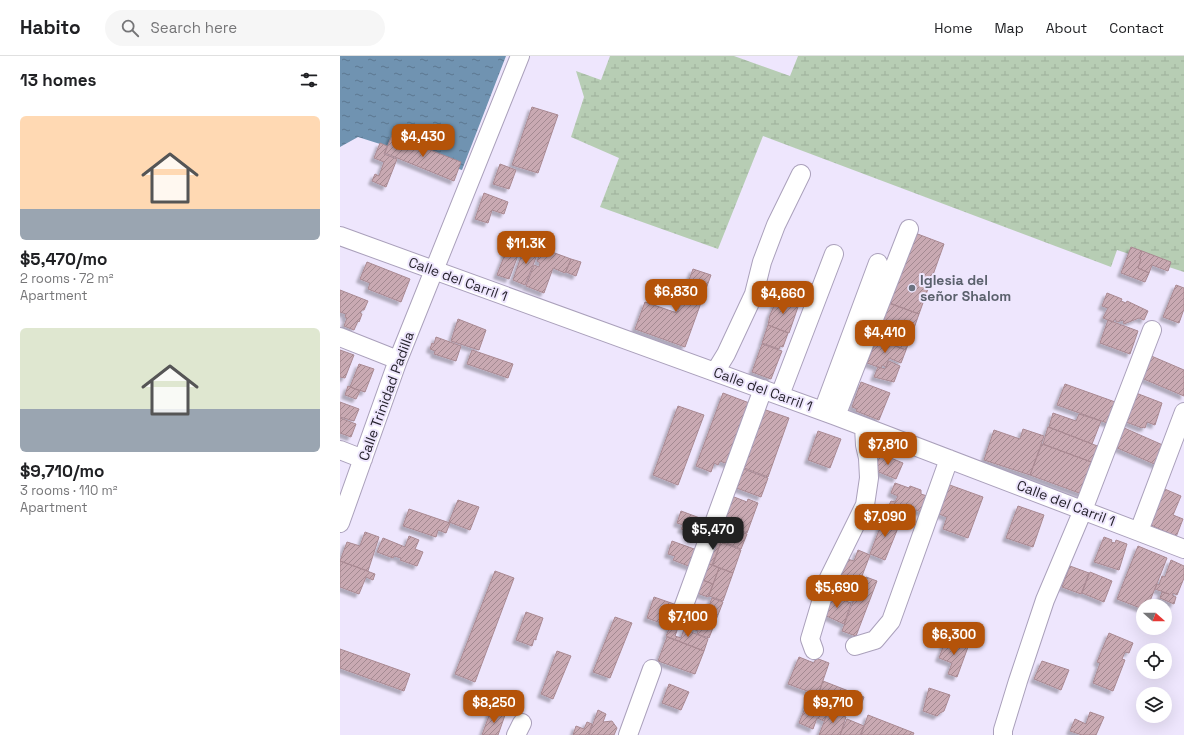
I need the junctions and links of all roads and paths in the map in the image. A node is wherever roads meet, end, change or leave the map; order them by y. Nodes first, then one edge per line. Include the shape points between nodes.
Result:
1 (520, 56) edge
2 (801, 174) dead end
3 (909, 229) dead end
4 (340, 236) edge
5 (834, 254) dead end
6 (878, 263) dead end
7 (434, 270) junction
8 (1152, 330) dead end
9 (340, 337) edge
10 (398, 360) junction
11 (715, 372) junction
12 (763, 389) junction
13 (780, 395) junction
14 (1184, 412) edge
15 (830, 414) junction
16 (864, 427) junction
17 (340, 450) edge
18 (363, 459) junction
19 (949, 459) junction
20 (1083, 510) junction
21 (340, 523) edge
22 (1139, 531) junction
23 (1184, 549) edge
24 (679, 619) dead end
25 (855, 646) dead end
26 (814, 650) dead end
27 (652, 669) dead end
28 (628, 735) edge
29 (1003, 735) edge

1 - 7 street, Calle Trinidad Padilla
2 - 11 street via 776,225 762,262 754,294
3 - 15 street
4 - 7 street, Calle del Carril 1
5 - 13 street
6 - 15 street
7 - 10 street, Calle Trinidad Padilla
7 - 11 street, Calle del Carril 1
8 - 20 street
9 - 10 street
10 - 18 street, Calle Trinidad Padilla
11 - 12 street, Calle del Carril 1
12 - 13 street, Calle del Carril 1
12 - 24 street
13 - 15 street, Calle del Carril 1
14 - 22 street
15 - 16 street, Calle del Carril 1
16 - 19 street, Calle del Carril 1
16 - 26 street via 869,478 865,505 827,582 810,639
17 - 18 street
18 - 21 street, Calle Trinidad Padilla
19 - 20 street, Calle del Carril 1
19 - 25 street via 891,621 875,640
20 - 22 street, Calle del Carril 1
20 - 29 street via 1045,600
22 - 23 street, Calle del Carril 1
27 - 28 street

